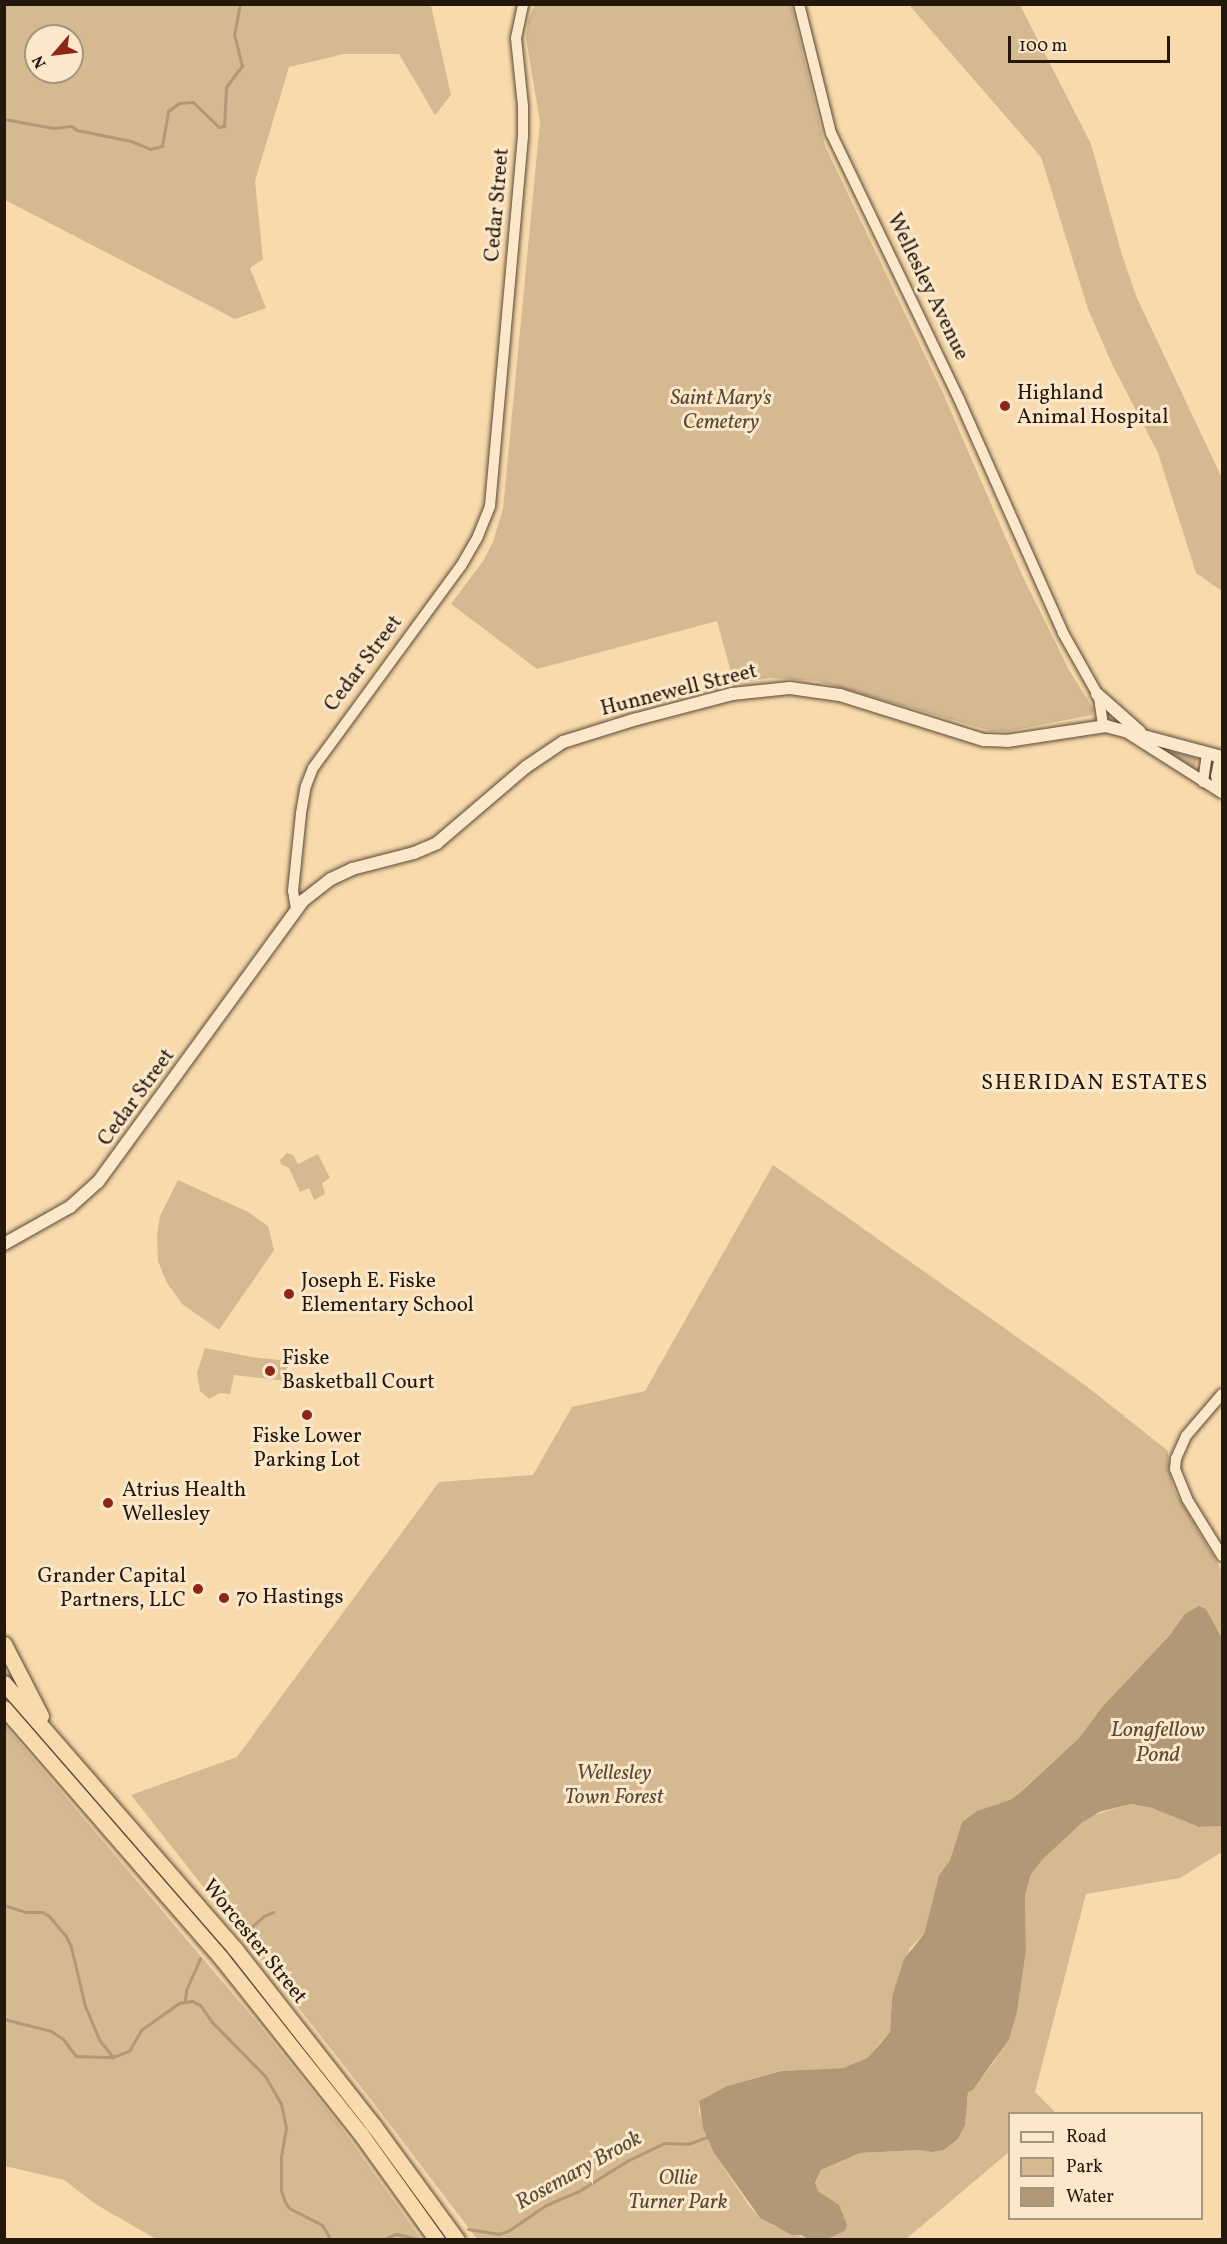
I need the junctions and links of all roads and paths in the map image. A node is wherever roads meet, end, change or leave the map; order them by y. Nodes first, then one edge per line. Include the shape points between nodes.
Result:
1 (523, 4) edge
2 (799, 4) edge
3 (1097, 694) junction
4 (1103, 726) junction
5 (1121, 729) junction
6 (1143, 735) junction
7 (1207, 753) junction
8 (1221, 757) edge
9 (1203, 782) junction
10 (1221, 792) edge
11 (296, 909) junction
12 (4, 1244) edge
13 (1222, 1394) edge
14 (1222, 1556) edge
15 (5, 1645) edge
16 (4, 1683) edge
17 (4, 1707) edge
18 (54, 1740) junction
19 (437, 2240) edge
20 (457, 2240) edge

1 - 11 street, Cedar Street via 516,38 523,135 490,506 461,566 313,768 301,813 292,891
2 - 3 street, Wellesley Avenue via 831,132 960,399 1065,638
3 - 4 street, Wellesley Avenue
3 - 6 main road
4 - 5 main road, Hunnewell Street
4 - 11 main road, Hunnewell Street via 990,740 816,690 774,688 741,692 637,718 563,742 526,767 437,843 341,874
5 - 6 main road, Hunnewell Street
5 - 9 street
6 - 7 main road, Hunnewell Street
7 - 8 main road, Hunnewell Street
7 - 9 street
8 - 10 street via 1216,776
9 - 10 street
11 - 12 main road, Cedar Street via 104,1175 70,1207
13 - 14 street via 1186,1436 1175,1469 1190,1506
15 - 18 highway
16 - 18 highway, Worcester Street
17 - 19 highway, Worcester Street via 222,1959 360,2133
18 - 20 highway, Worcester Street via 248,1966 386,2141

